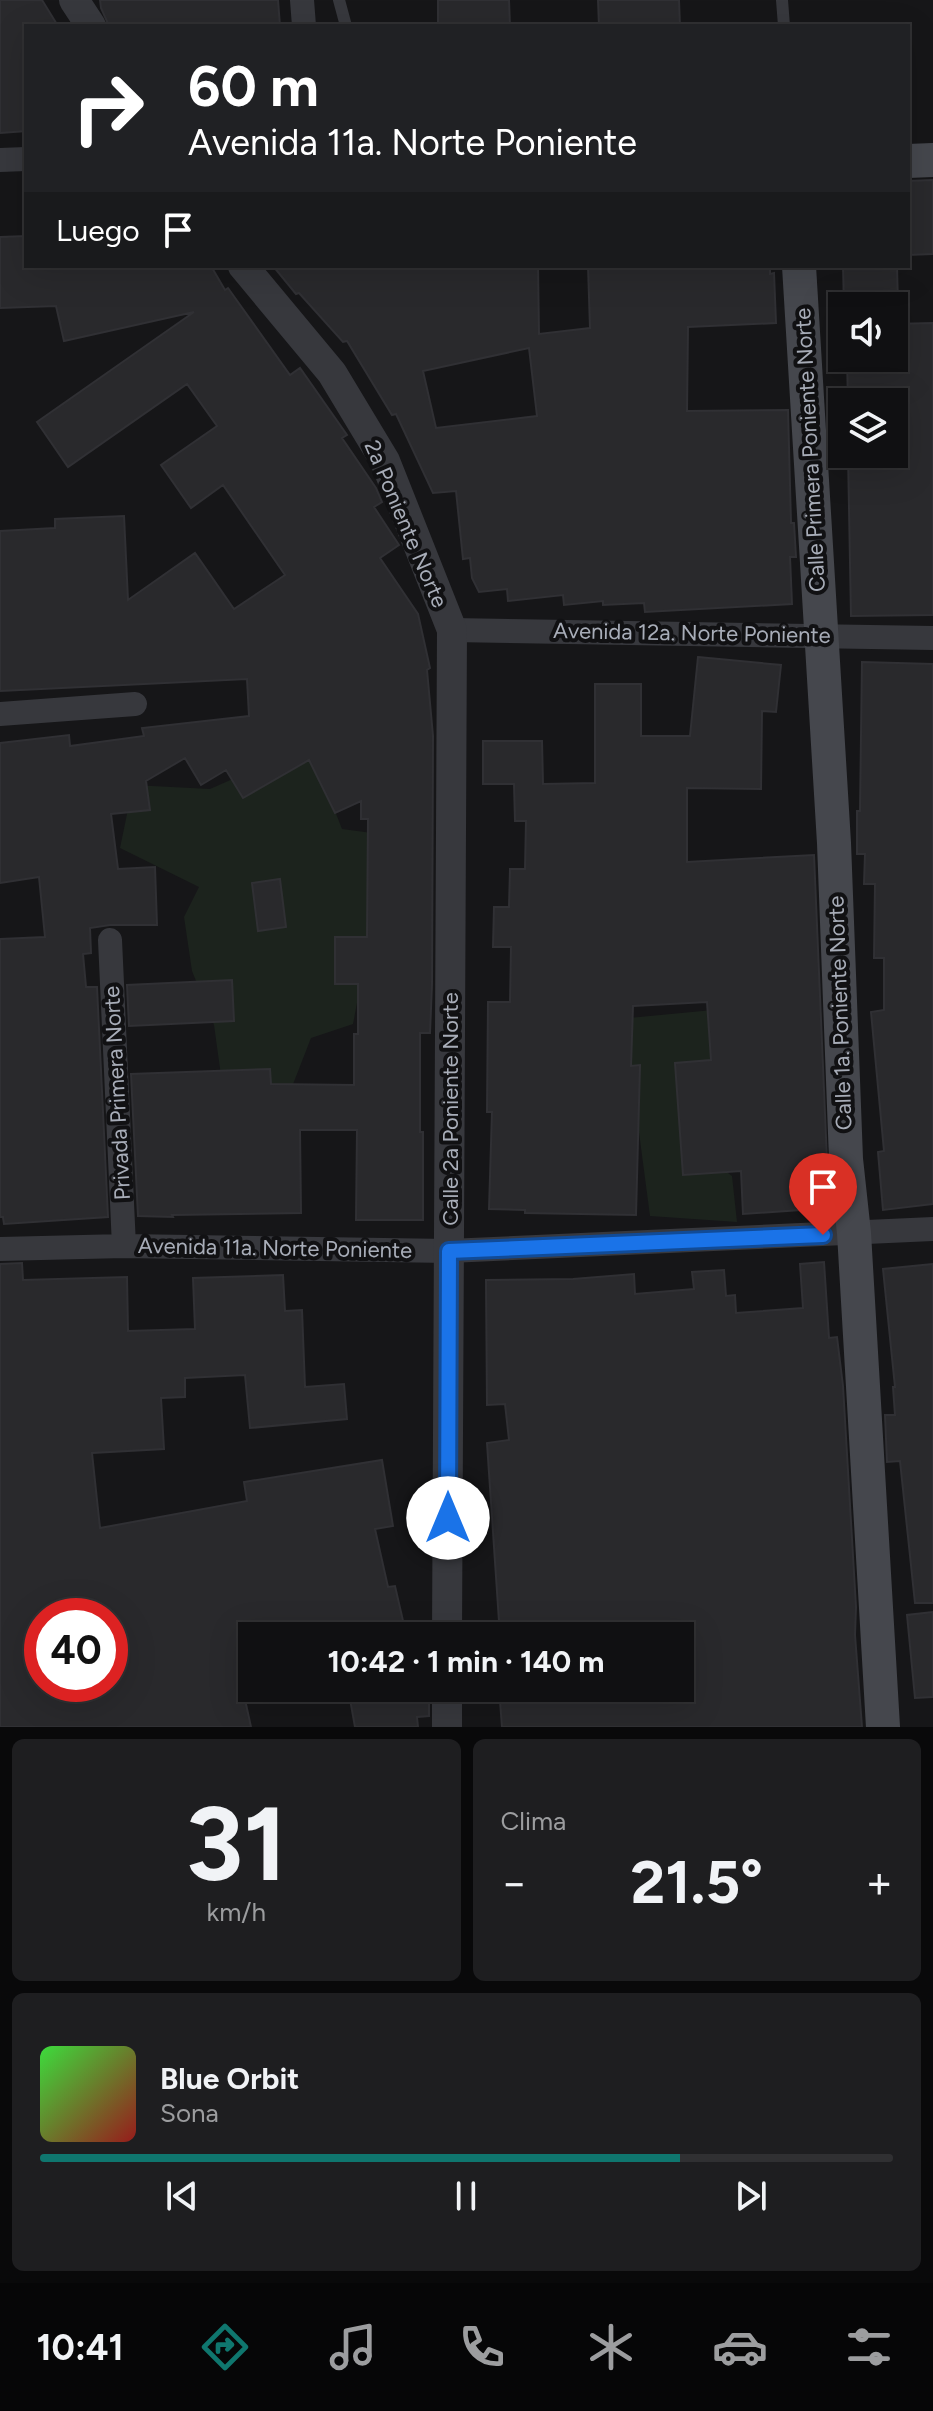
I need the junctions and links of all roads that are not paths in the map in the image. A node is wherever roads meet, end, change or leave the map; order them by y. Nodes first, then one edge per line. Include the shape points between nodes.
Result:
1 (74, 0) edge
2 (302, 0) edge
3 (339, 0) edge
4 (782, 0) edge
5 (90, 24) edge
6 (304, 24) edge
7 (345, 24) edge
8 (784, 24) edge
9 (24, 159) edge
10 (0, 160) edge
11 (933, 160) edge
12 (910, 161) edge
13 (245, 268) edge
14 (799, 268) edge
15 (452, 630) junction
16 (821, 635) junction
17 (933, 638) edge
18 (135, 704) dead end
19 (0, 714) edge
20 (110, 940) dead end
21 (933, 1229) edge
22 (854, 1233) junction
23 (124, 1246) junction
24 (0, 1249) edge
25 (449, 1251) junction
26 (447, 1622) edge
27 (447, 1702) edge
28 (447, 1727) edge
29 (883, 1727) edge

1 - 5 street
2 - 6 street
3 - 7 lane
4 - 8 lane
9 - 10 street
11 - 12 main road
13 - 15 street, 2a Poniente Norte via 332,373 385,461
14 - 16 main road, Calle Primera Poniente Norte
15 - 16 street, Avenida 12a. Norte Poniente
15 - 25 street, Calle 2a Poniente Norte
16 - 17 street, Avenida 12a. Norte Poniente
16 - 22 main road, Calle 1a. Poniente Norte
18 - 19 street
20 - 23 street, Privada Primera Norte
21 - 22 street, Avenida 11a. Norte Poniente
22 - 25 street, Avenida 11a. Norte Poniente
22 - 29 main road, Calle 1a. Poniente Norte
23 - 24 street, Avenida 11a. Norte Poniente
23 - 25 street, Avenida 11a. Norte Poniente
25 - 26 street, Calle 2a Poniente Norte
27 - 28 street

